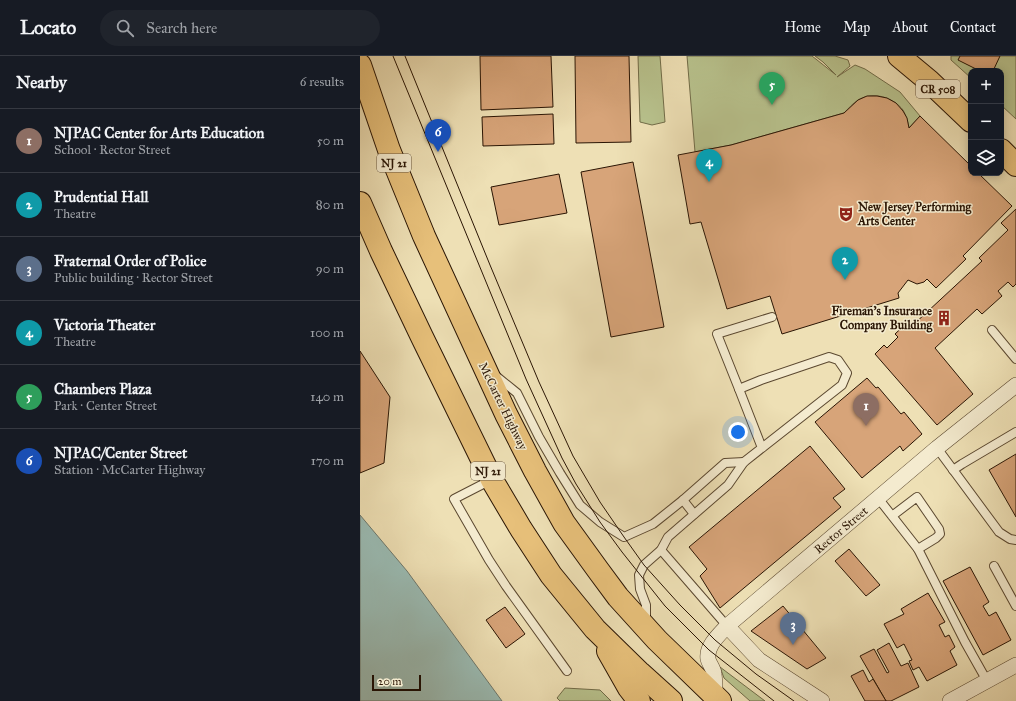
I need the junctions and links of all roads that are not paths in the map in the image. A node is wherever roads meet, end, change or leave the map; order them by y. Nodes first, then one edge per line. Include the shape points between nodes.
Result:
1 (902, 57) edge
2 (360, 65) edge
3 (968, 118) edge
4 (1004, 153) edge
5 (1016, 165) edge
6 (360, 203) edge
7 (772, 317) dead end
8 (992, 330) dead end
9 (1016, 359) edge
10 (484, 365) junction
11 (1016, 385) edge
12 (739, 389) junction
13 (1016, 432) edge
14 (762, 448) junction
15 (937, 448) junction
16 (744, 462) junction
17 (953, 470) junction
18 (492, 480) junction
19 (878, 498) junction
20 (683, 500) junction
21 (694, 514) junction
22 (892, 516) junction
23 (1016, 540) edge
24 (918, 549) junction
25 (660, 550) junction
26 (994, 566) dead end
27 (1016, 606) edge
28 (727, 626) junction
29 (646, 628) junction
30 (595, 629) junction
31 (1016, 665) edge
32 (567, 671) dead end
33 (987, 681) junction
34 (967, 696) edge
35 (718, 699) edge
36 (639, 701) edge
37 (671, 701) edge
38 (822, 701) edge
39 (950, 701) edge

1 - 3 main road, CR 508
2 - 10 main road, McCarter Highway / NJ 21 via 398,174
4 - 5 main road
6 - 18 main road, NJ 21 via 418,330
7 - 12 lane via 717,334
8 - 9 lane
10 - 20 lane via 517,393 539,437 580,505 600,522 624,537 653,524
10 - 29 main road, McCarter Highway / NJ 21 via 535,472 564,522 610,586
11 - 15 street, Rector Street
12 - 14 lane
12 - 14 lane via 829,357 838,360 847,373 842,385
13 - 17 lane
14 - 16 lane
15 - 17 lane
15 - 19 street, Rector Street
16 - 20 lane via 725,463
16 - 21 lane via 728,485
17 - 23 lane via 999,532
18 - 30 main road, NJ 21 via 547,569
18 - 32 lane via 454,498 497,573
19 - 22 lane
19 - 28 street, Rector Street
20 - 21 lane
21 - 25 lane via 668,537
22 - 24 lane
22 - 24 lane via 916,497 940,534
24 - 33 lane
25 - 28 lane
25 - 29 lane via 644,564 639,574 640,589 646,604
26 - 27 lane
28 - 35 street, Rector Street via 715,640 708,657 714,672
28 - 38 street via 759,660
29 - 35 main road, McCarter Highway / NJ 21
30 - 36 main road
30 - 37 main road, NJ 21
31 - 33 street
33 - 34 street
34 - 39 street

